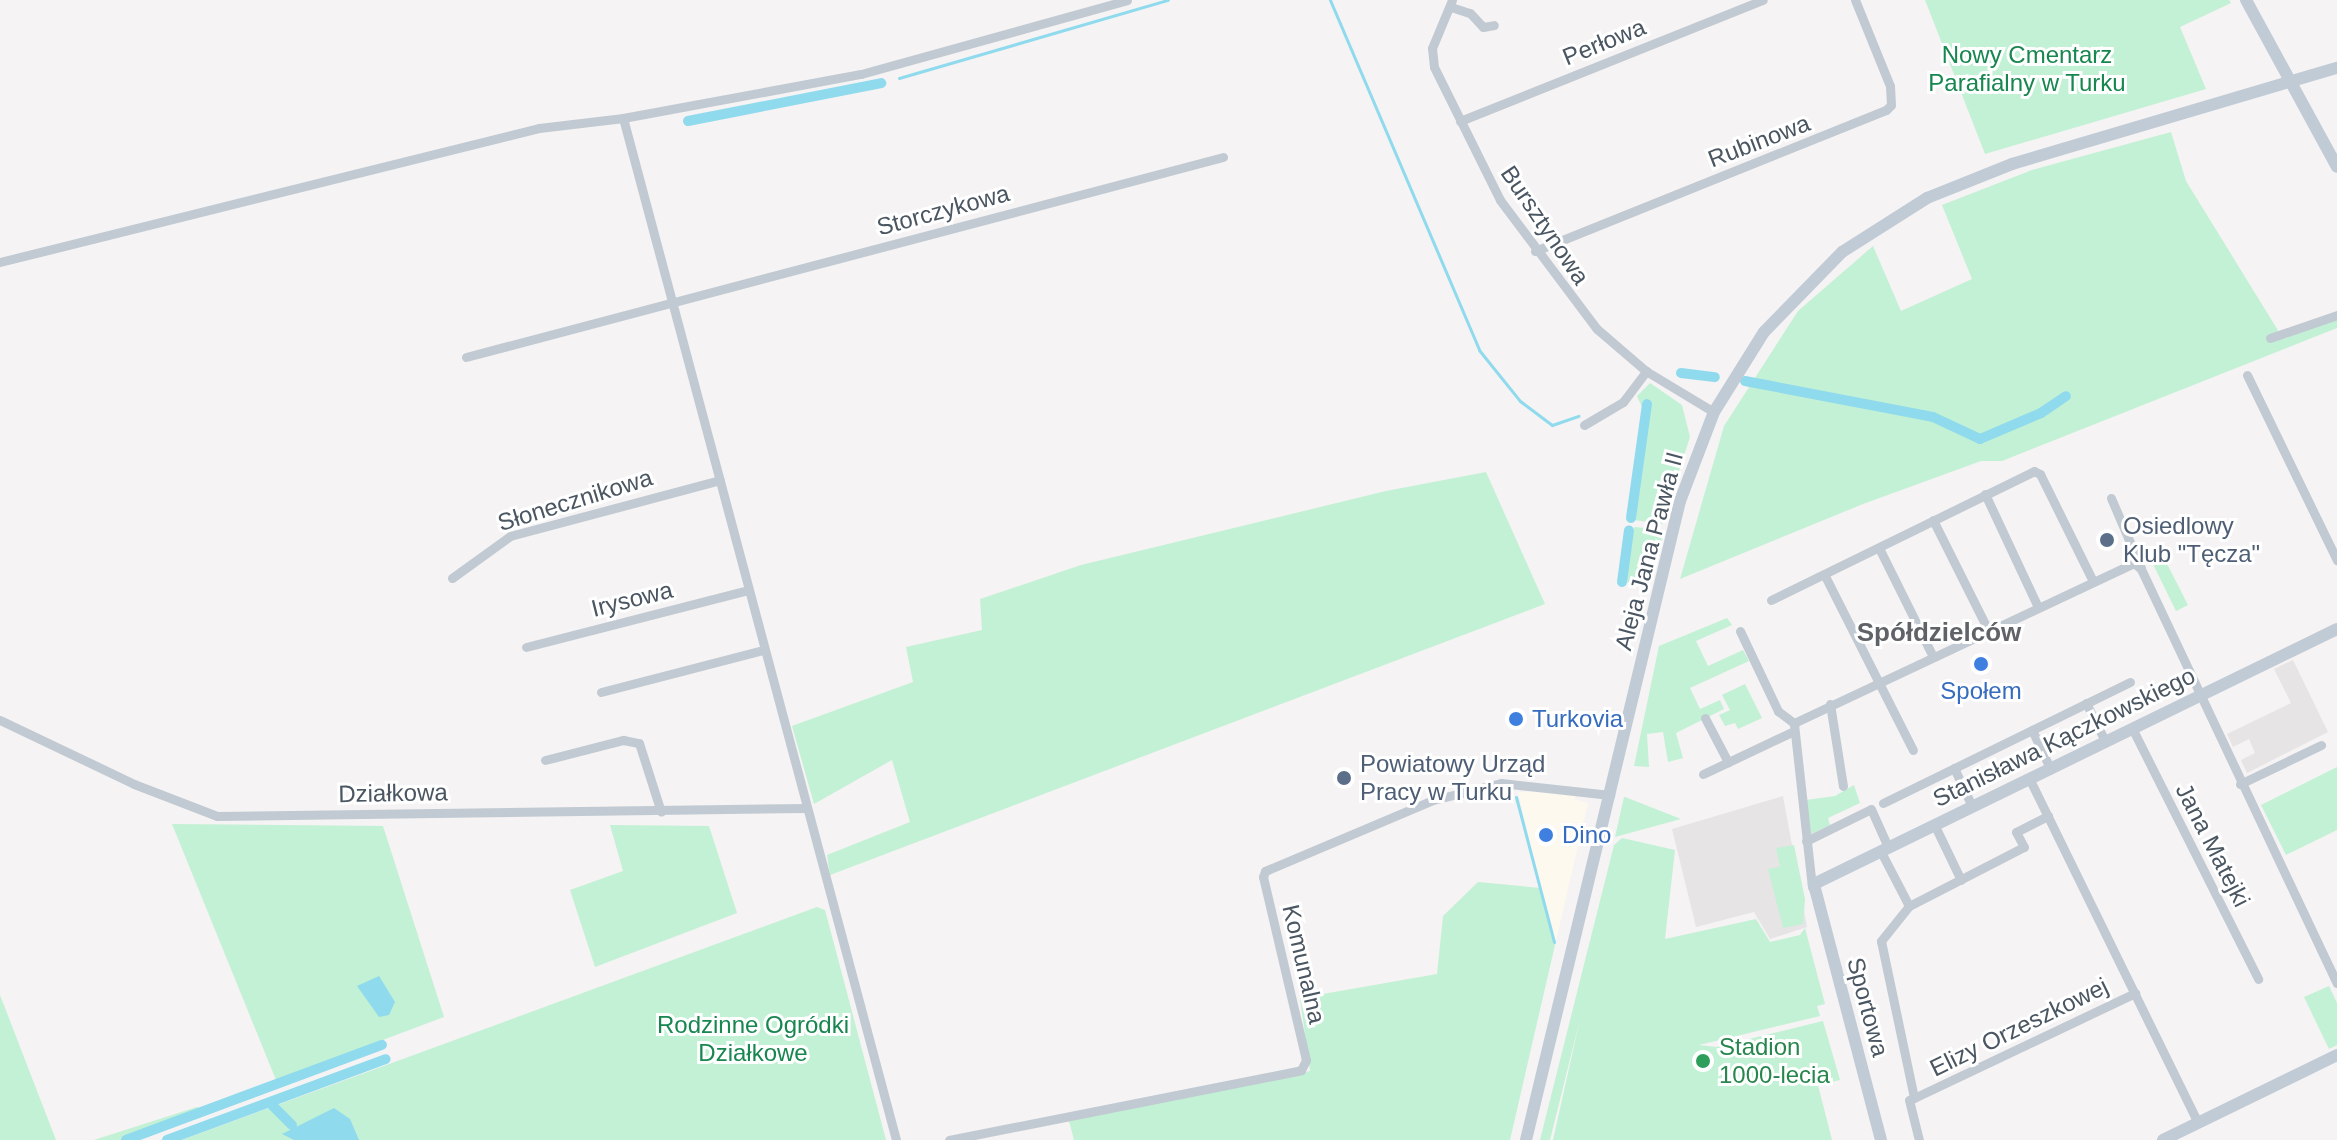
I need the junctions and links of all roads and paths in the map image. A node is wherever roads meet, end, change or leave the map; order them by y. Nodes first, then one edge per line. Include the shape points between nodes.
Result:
1 (1127, 0) edge
2 (1763, 0) edge
3 (1855, 0) edge
4 (2246, 0) edge
5 (1452, 4) edge
6 (1494, 25) dead end
7 (2337, 68) edge
8 (2290, 82) junction
9 (623, 118) junction
10 (1460, 121) junction
11 (1223, 157) dead end
12 (2337, 167) edge
13 (1535, 251) junction
14 (0, 262) edge
15 (673, 302) junction
16 (2337, 315) edge
17 (2270, 338) dead end
18 (466, 357) dead end
19 (1646, 371) junction
20 (2247, 375) dead end
21 (1714, 412) junction
22 (1584, 425) dead end
23 (720, 480) junction
24 (1985, 494) junction
25 (2111, 498) dead end
26 (1933, 520) junction
27 (1879, 548) junction
28 (2337, 560) edge
29 (2141, 569) junction
30 (1825, 576) junction
31 (452, 578) dead end
32 (2092, 579) junction
33 (748, 590) junction
34 (1771, 600) dead end
35 (2037, 605) junction
36 (1987, 628) junction
37 (2337, 629) edge
38 (1740, 631) dead end
39 (526, 647) dead end
40 (763, 650) junction
41 (1932, 655) junction
42 (1877, 682) junction
43 (2130, 682) dead end
44 (601, 692) dead end
45 (2199, 696) junction
46 (2086, 703) junction
47 (1830, 704) junction
48 (1705, 718) dead end
49 (0, 720) edge
50 (1793, 728) junction
51 (2132, 728) junction
52 (2032, 730) junction
53 (2105, 741) junction
54 (2321, 745) dead end
55 (1913, 750) dead end
56 (545, 760) dead end
57 (1728, 762) junction
58 (1954, 768) junction
59 (2050, 768) junction
60 (1703, 774) dead end
61 (2029, 778) junction
62 (2240, 784) junction
63 (1843, 786) dead end
64 (1610, 795) junction
65 (1883, 803) dead end
66 (1972, 806) junction
67 (806, 808) junction
68 (661, 812) junction
69 (2048, 816) junction
70 (1934, 824) junction
71 (1806, 841) junction
72 (1884, 849) junction
73 (1961, 880) junction
74 (1812, 887) junction
75 (1909, 906) junction
76 (2258, 979) dead end
77 (2337, 983) edge
78 (2135, 993) junction
79 (2337, 1055) edge
80 (1917, 1097) junction
81 (2198, 1123) junction
82 (896, 1140) edge
83 (949, 1140) edge
84 (1526, 1140) edge
85 (1881, 1140) edge
86 (1919, 1140) edge
87 (2163, 1140) edge

1 - 9 street via 861,74
2 - 10 street, Perłowa
3 - 13 street, Rubinowa via 1890,86 1886,110
4 - 8 main road
5 - 6 street, Bursztynowa via 1483,27
5 - 10 street, Bursztynowa via 1432,54
7 - 8 main road, Aleja Jana Pawła II
8 - 12 main road
8 - 21 main road, Aleja Jana Pawła II via 2012,164 1909,208 1849,247 1793,298 1748,354
9 - 14 street via 539,128
9 - 15 street
10 - 13 street, Bursztynowa via 1500,200
11 - 15 street, Storczykowa
13 - 19 street, Bursztynowa via 1587,320
15 - 18 street, Storczykowa
15 - 23 street
16 - 17 street
19 - 21 street, Bursztynowa
19 - 22 street via 1623,402
20 - 28 street
21 - 64 main road, Aleja Jana Pawła II via 1676,515
23 - 31 street, Słonecznikowa via 510,536
23 - 33 street
24 - 26 street
24 - 32 street via 2034,471 2040,474
24 - 35 street
25 - 29 street
26 - 27 street
26 - 36 street
27 - 30 street
27 - 41 street
29 - 32 street via 2128,563
29 - 45 street
30 - 34 street
30 - 42 street
32 - 35 street
33 - 39 street, Irysowa
33 - 40 street
35 - 36 street
36 - 41 street
37 - 45 main road, Stanisława Kączkowskiego
38 - 50 street via 1778,711
40 - 44 street
40 - 67 street
41 - 42 street
42 - 47 street
42 - 55 street
43 - 46 street
45 - 51 main road, Stanisława Kączkowskiego
45 - 62 street
46 - 52 street
46 - 53 street
47 - 50 street
47 - 63 street
48 - 57 street
49 - 68 street, Działkowa via 134,784 217,816
50 - 57 street
50 - 71 street
51 - 53 main road, Stanisława Kączkowskiego
51 - 76 street, Jana Matejki
52 - 58 street
52 - 59 street
53 - 59 main road, Stanisława Kączkowskiego
54 - 62 street
56 - 68 street via 623,740 639,743
57 - 60 street
58 - 65 street
58 - 66 street
59 - 61 main road, Stanisława Kączkowskiego
61 - 66 main road, Stanisława Kączkowskiego
61 - 69 street
62 - 77 street
64 - 83 street, Komunalna via 1501,783 1433,800 1265,871 1306,1060 1301,1070
64 - 84 main road, Aleja Jana Pawła II
66 - 70 main road, Stanisława Kączkowskiego
67 - 68 street, Działkowa
67 - 82 street
69 - 73 street via 2016,832 2024,847
69 - 78 street
70 - 72 main road, Stanisława Kączkowskiego
70 - 73 street
71 - 72 street via 1871,809
71 - 74 street
72 - 74 main road, Stanisława Kączkowskiego
72 - 75 street
73 - 75 street
74 - 85 main road, Sportowa
75 - 80 street via 1881,941
78 - 80 street, Elizy Orzeszkowej
78 - 81 street
79 - 81 main road
80 - 86 street via 1909,1100
81 - 87 main road

